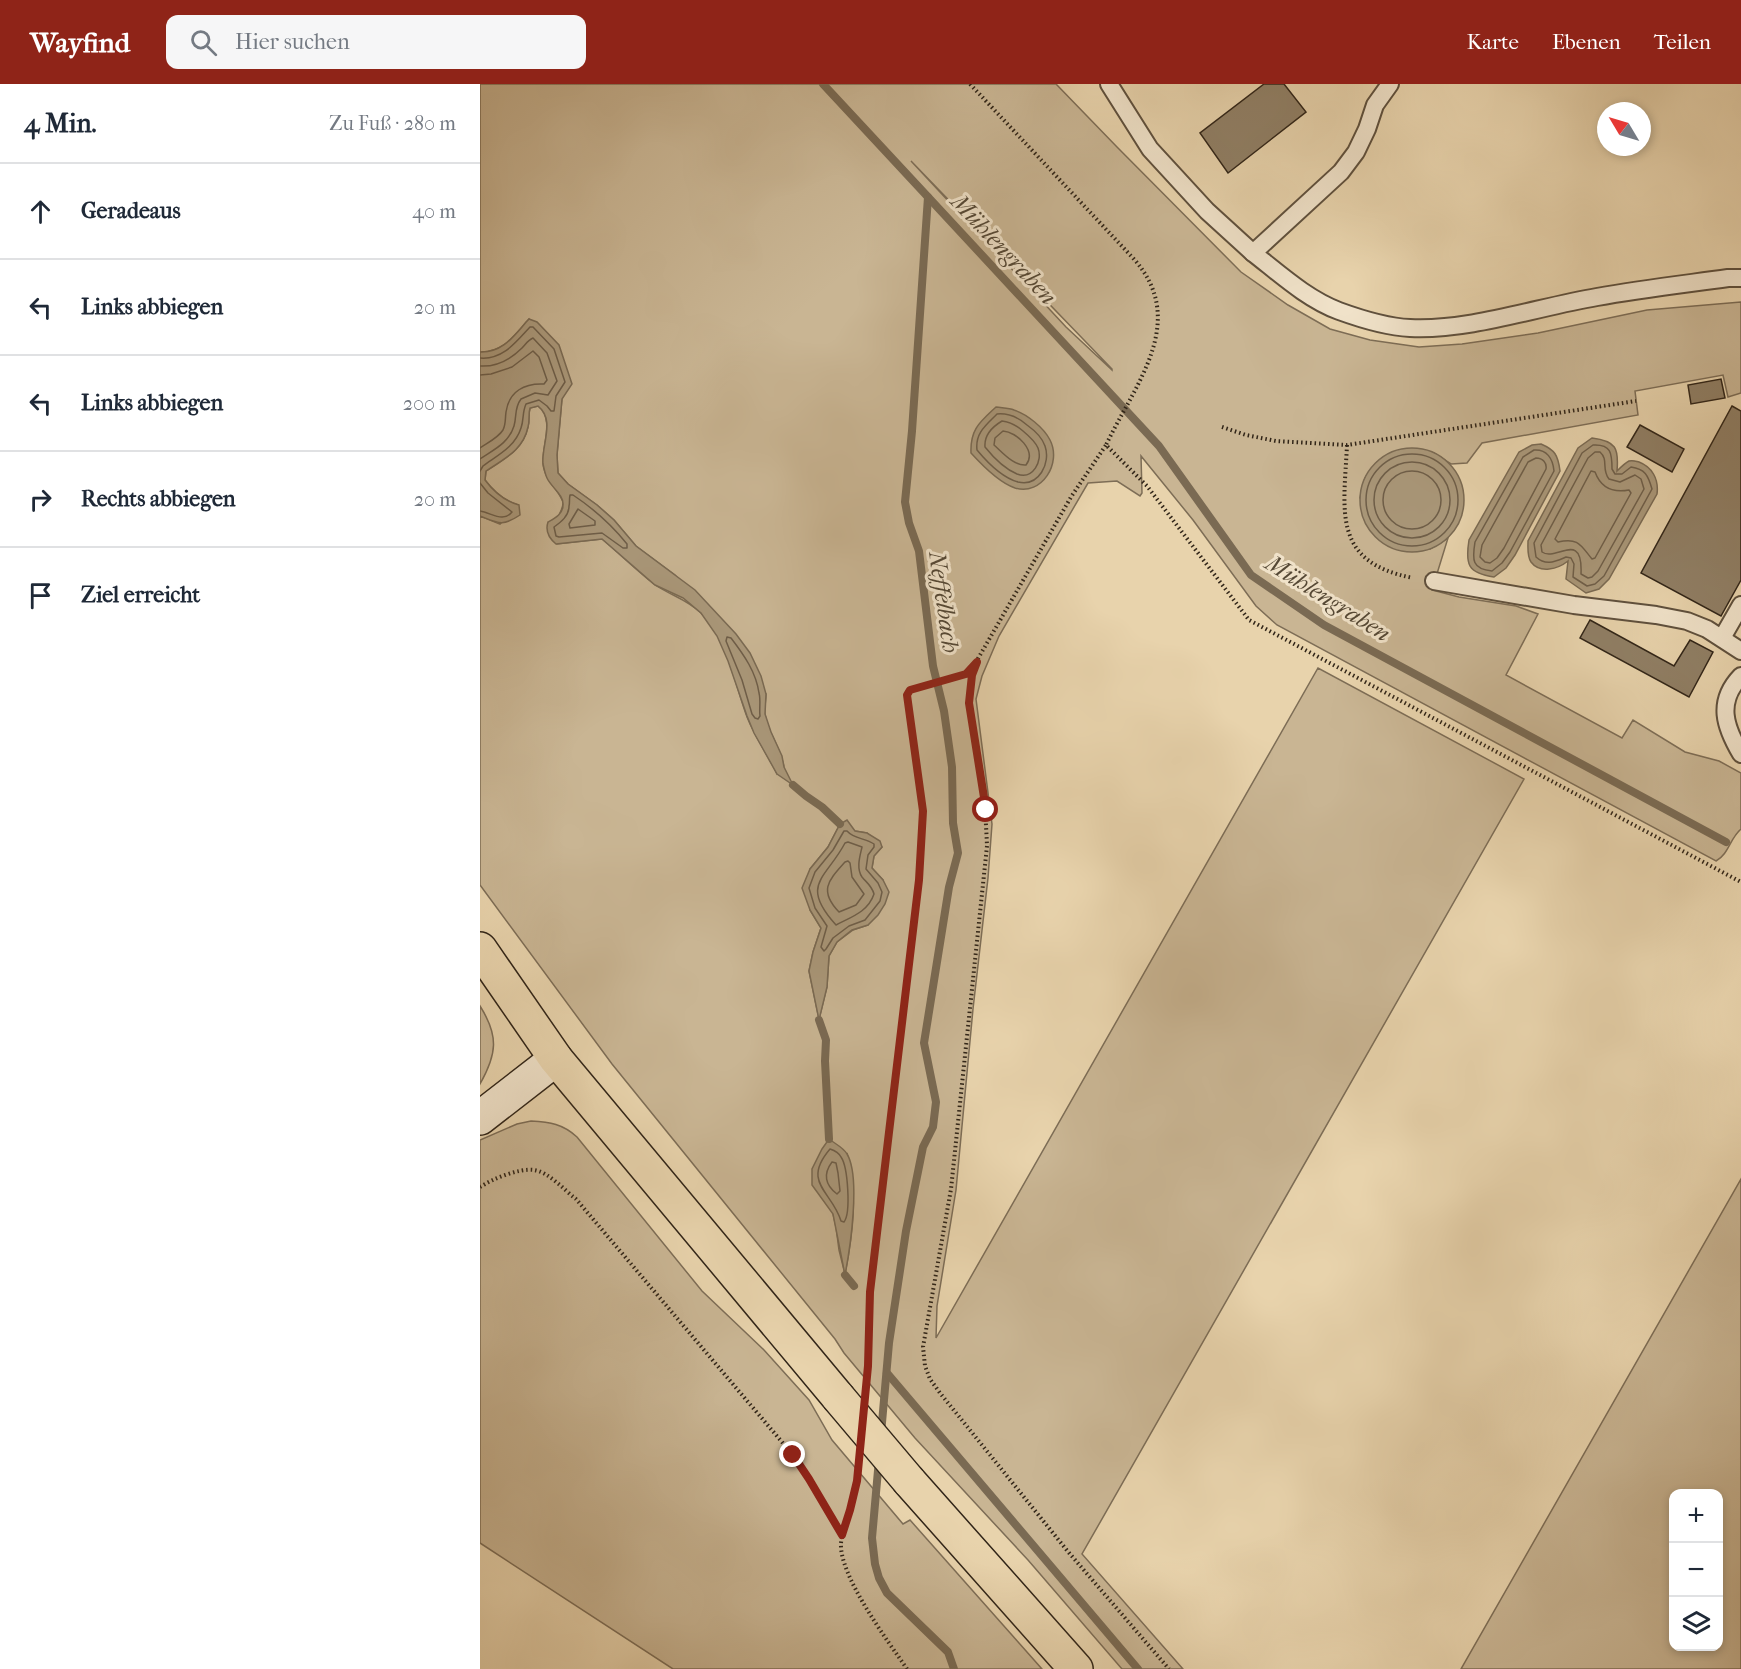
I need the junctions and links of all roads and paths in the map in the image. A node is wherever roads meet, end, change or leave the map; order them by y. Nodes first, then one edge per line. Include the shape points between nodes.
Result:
1 (970, 84) edge
2 (1109, 84) edge
3 (1386, 84) edge
4 (1253, 253) junction
5 (1741, 278) edge
6 (1636, 401) dead end
7 (1222, 427) dead end
8 (1106, 444) junction
9 (1347, 445) junction
10 (1434, 581) joint
11 (1741, 605) edge
12 (1722, 638) junction
13 (1741, 651) edge
14 (977, 662) junction
15 (1741, 676) edge
16 (1741, 754) edge
17 (1741, 882) edge
18 (480, 949) edge
19 (556, 1059) junction
20 (480, 1118) edge
21 (480, 1186) edge
22 (852, 1393) junction
23 (859, 1458) dead end
24 (842, 1535) junction
25 (907, 1669) edge
26 (1076, 1669) edge
27 (1168, 1669) edge

1 - 8 path via 1149,278 1157,308 1157,334 1151,359
2 - 4 lane via 1150,149 1207,211
3 - 4 lane via 1356,152 1341,172
4 - 5 lane via 1317,301 1359,318 1407,328 1482,321 1597,297
6 - 9 path
7 - 9 path via 1276,441
8 - 14 path via 1071,497
8 - 17 path via 1147,486 1249,620
9 - 10 path via 1344,504 1351,540 1377,567
10 - 12 lane via 1687,621
11 - 12 lane
12 - 13 lane
14 - 22 path via 966,674 910,690 907,695 923,811 919,880 870,1292 868,1366
14 - 27 path via 969,703 986,810 987,846 951,1189 923,1347 925,1366 962,1422
15 - 16 lane via 1728,696 1724,713
18 - 19 main road
19 - 20 street
19 - 22 main road
21 - 24 path via 506,1174 534,1170 548,1176 576,1199 793,1455
22 - 26 main road, bridge via 909,1480
23 - 24 path via 857,1481
24 - 25 path via 846,1570

